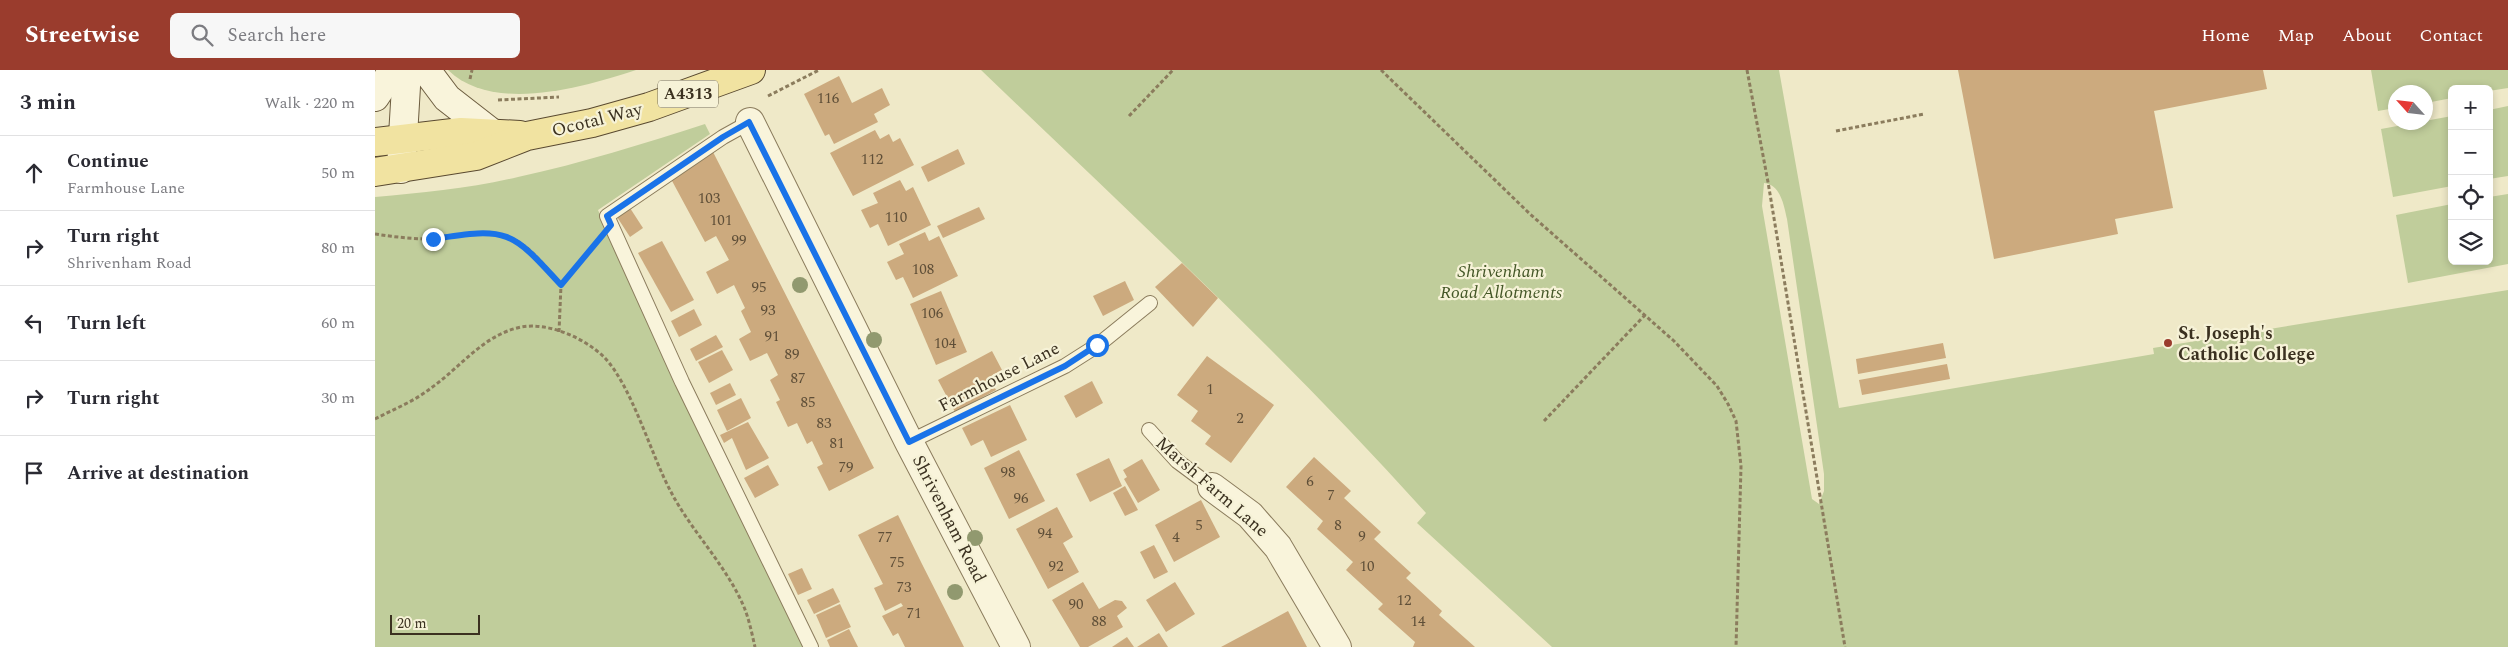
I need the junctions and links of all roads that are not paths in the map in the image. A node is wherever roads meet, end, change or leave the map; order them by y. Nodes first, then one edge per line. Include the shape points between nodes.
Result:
1 (393, 70) edge
2 (407, 70) edge
3 (426, 70) edge
4 (751, 70) edge
5 (375, 97) edge
6 (749, 122) joint
7 (492, 133) junction
8 (527, 136) junction
9 (403, 139) junction
10 (375, 142) edge
11 (401, 169) junction
12 (375, 172) edge
13 (1150, 303) dead end
14 (1149, 430) dead end
15 (909, 442) junction
16 (1212, 487) joint
17 (811, 647) edge
18 (1016, 647) edge
19 (1337, 647) edge

1 - 5 street
2 - 9 street
3 - 7 street via 447,98
4 - 8 main road, Ocotal Way / A4313 via 624,115
6 - 15 street, Shrivenham Road
6 - 17 lane via 607,216 682,382
7 - 8 main road, Ocotal Way / A4313
7 - 9 main road, Ocotal Way / A4313 via 461,132
8 - 11 main road, Ocotal Way / A4313 via 476,156
9 - 10 main road, Ocotal Way / A4313
9 - 11 street
11 - 12 main road, Ocotal Way / A4313
13 - 15 lane, Farmhouse Lane via 1065,366
14 - 16 lane, Marsh Farm Lane via 1177,461
15 - 18 street, Shrivenham Road
16 - 19 street, Marsh Farm Lane via 1250,515 1278,547

